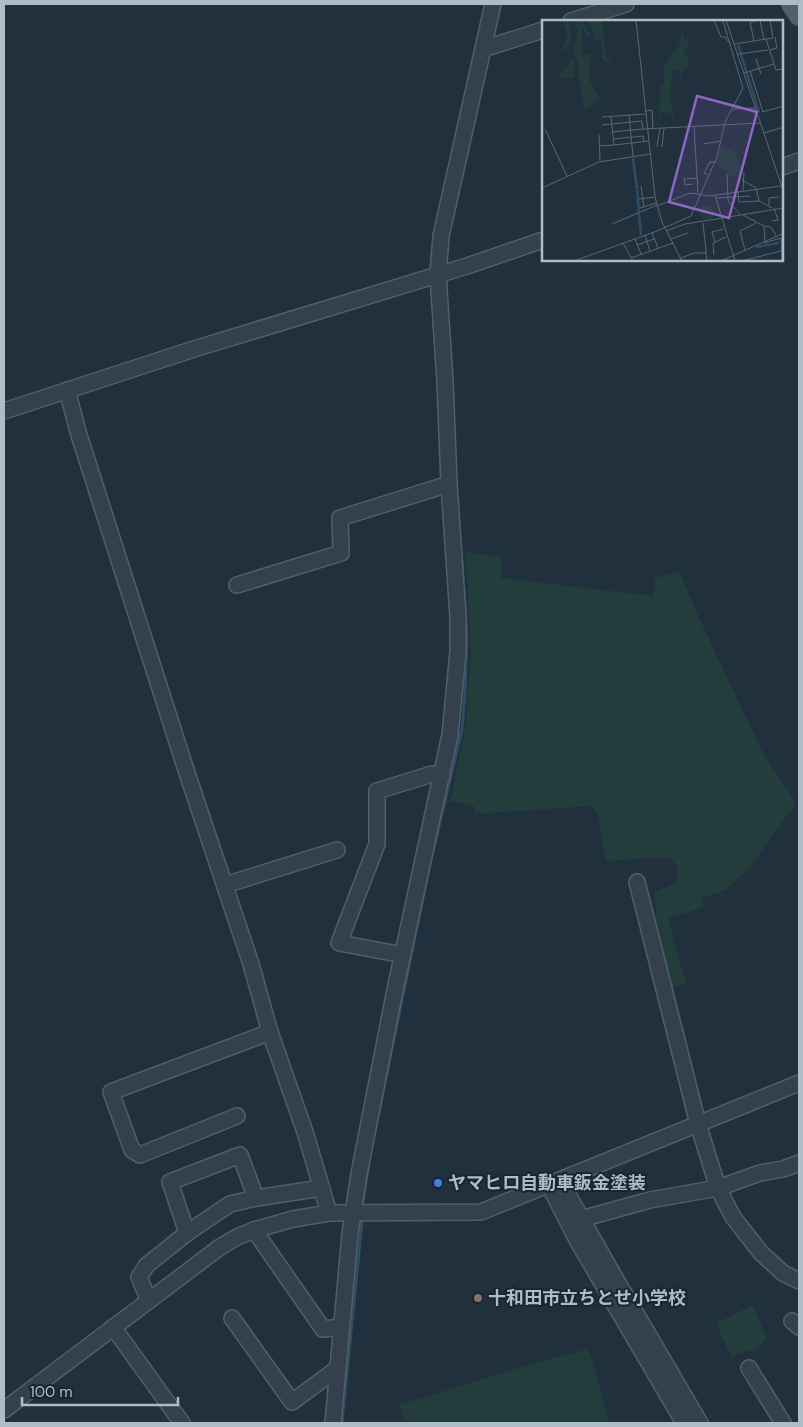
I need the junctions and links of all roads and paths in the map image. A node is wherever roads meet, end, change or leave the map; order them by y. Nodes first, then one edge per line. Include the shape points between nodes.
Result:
1 (493, 4) edge
2 (626, 4) edge
3 (791, 4) edge
4 (799, 16) edge
5 (574, 20) edge
6 (542, 30) edge
7 (483, 49) junction
8 (799, 161) edge
9 (783, 167) edge
10 (542, 240) edge
11 (438, 274) junction
12 (67, 390) junction
13 (4, 411) edge
14 (449, 484) junction
15 (236, 585) dead end
16 (442, 776) junction
17 (338, 850) dead end
18 (637, 882) dead end
19 (225, 885) junction
20 (403, 955) junction
21 (270, 1032) junction
22 (799, 1083) edge
23 (237, 1116) dead end
24 (698, 1124) junction
25 (799, 1163) edge
26 (554, 1183) junction
27 (322, 1188) junction
28 (718, 1188) junction
29 (256, 1198) junction
30 (353, 1212) junction
31 (329, 1213) junction
32 (581, 1219) junction
33 (254, 1230) junction
34 (188, 1233) junction
35 (799, 1281) edge
36 (149, 1301) junction
37 (232, 1318) dead end
38 (341, 1327) junction
39 (113, 1328) junction
40 (338, 1368) junction
41 (749, 1368) dead end
42 (4, 1410) edge
43 (182, 1423) edge
44 (333, 1423) edge
45 (684, 1423) edge
46 (700, 1423) edge
47 (783, 1423) edge

1 - 7 street
2 - 5 street
3 - 4 main road
6 - 7 street
7 - 11 street via 441,236
8 - 9 street
10 - 11 street
11 - 12 street
11 - 14 street
12 - 13 street
12 - 19 street
14 - 15 street via 340,518 341,553
14 - 16 street via 458,652 450,735
16 - 20 street
16 - 20 street via 432,774 377,790 376,844 339,944
17 - 19 street
18 - 24 street
19 - 21 street
20 - 30 street
21 - 23 street via 111,1092 132,1150 140,1155
21 - 27 street
22 - 24 street
24 - 26 street
24 - 28 street
25 - 28 street
26 - 30 street via 481,1212
26 - 32 street
26 - 45 street via 577,1240
27 - 29 street
27 - 31 street
28 - 32 street via 650,1200
28 - 35 street via 733,1217 761,1253 783,1273
29 - 34 street via 230,1204
29 - 34 street via 240,1155 170,1182
30 - 31 street
30 - 38 street
31 - 33 street
32 - 46 street
33 - 36 street via 220,1247
33 - 38 street via 322,1329
34 - 36 street via 147,1265 139,1277
36 - 39 street
37 - 40 street via 292,1402
38 - 40 street
39 - 42 street
39 - 43 street
40 - 44 street
41 - 47 street

